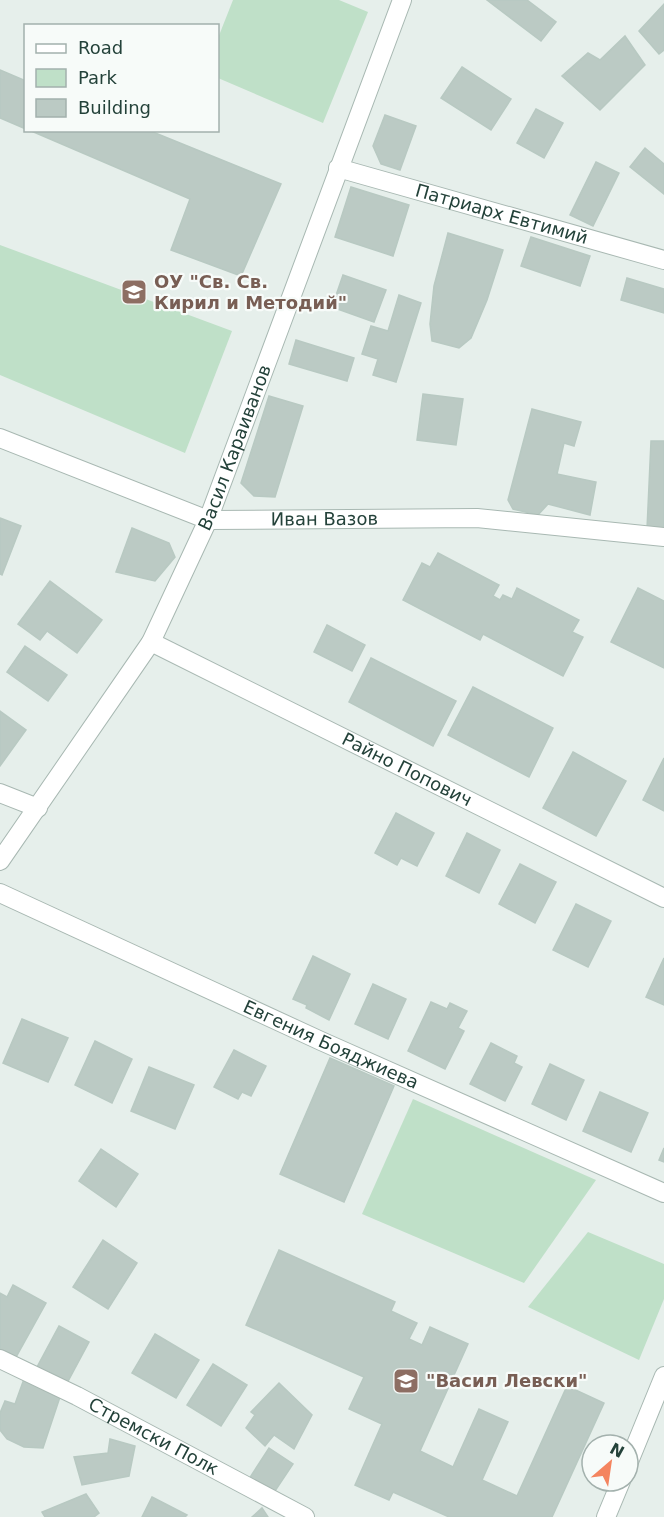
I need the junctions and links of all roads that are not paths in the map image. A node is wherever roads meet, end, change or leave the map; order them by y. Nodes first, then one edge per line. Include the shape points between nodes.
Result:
1 (402, 0) edge
2 (339, 168) junction
3 (661, 254) edge
4 (0, 438) edge
5 (208, 520) junction
6 (664, 537) edge
7 (151, 642) junction
8 (0, 793) edge
9 (38, 808) junction
10 (0, 861) edge
11 (0, 893) edge
12 (664, 898) edge
13 (664, 1193) edge
14 (0, 1359) edge
15 (664, 1376) edge
16 (640, 1435) edge
17 (616, 1493) edge
18 (305, 1517) edge
19 (606, 1517) edge

1 - 2 street, Васил Караиванов
2 - 3 street, Патриарх Евтимий
2 - 5 street, Васил Караиванов
4 - 5 street, Иван Вазов
5 - 6 street, Иван Вазов via 477,518
5 - 7 street, Васил Караиванов
7 - 9 street, Васил Караиванов
7 - 12 street, Райно Попович
8 - 9 street
9 - 10 street, Васил Караиванов
11 - 13 street, Евгения Бояджиева
14 - 18 street, Стремски Полк
15 - 16 street
17 - 19 street

